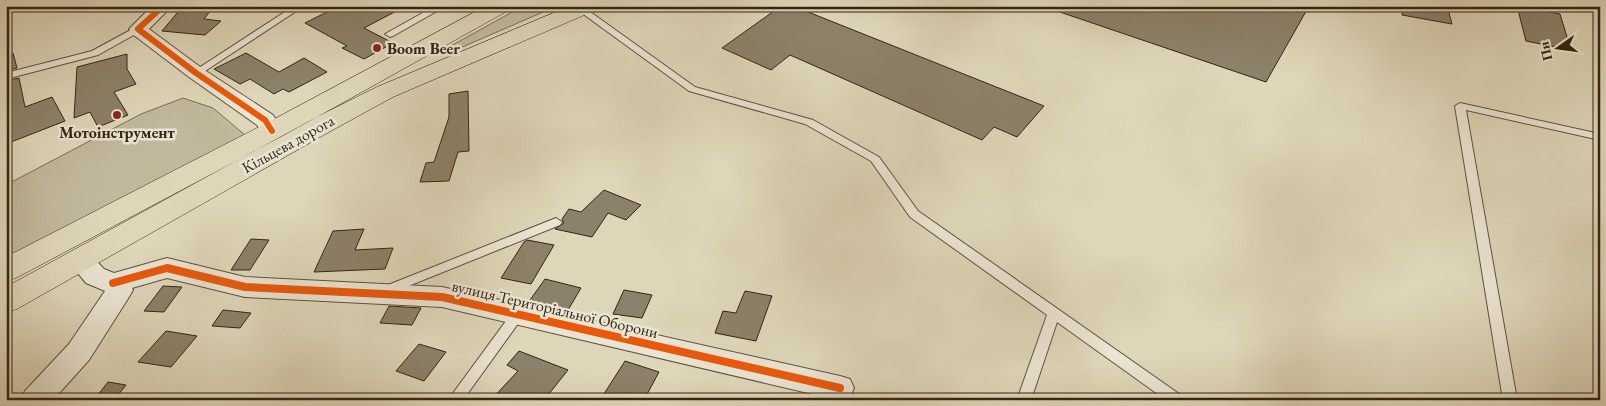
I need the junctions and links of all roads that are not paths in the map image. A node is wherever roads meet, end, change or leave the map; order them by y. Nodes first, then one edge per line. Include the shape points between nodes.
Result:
1 (163, 6) edge
2 (300, 6) edge
3 (442, 6) edge
4 (502, 6) edge
5 (585, 8) edge
6 (138, 29) junction
7 (390, 34) dead end
8 (196, 73) junction
9 (6, 76) edge
10 (272, 131) junction
11 (1600, 137) edge
12 (556, 222) dead end
13 (80, 260) junction
14 (6, 270) edge
15 (113, 283) junction
16 (378, 294) junction
17 (6, 301) edge
18 (1054, 313) junction
19 (518, 314) junction
20 (840, 388) dead end
21 (35, 400) edge
22 (455, 400) edge
23 (1024, 400) edge
24 (1177, 400) edge
25 (1510, 400) edge

1 - 6 street
2 - 8 lane
3 - 7 lane
4 - 10 highway, Кільцева дорога
5 - 13 highway, Кільцева дорога via 385,92
5 - 18 lane via 692,89 809,122 874,159 914,214
6 - 8 street
6 - 9 lane via 95,53
8 - 10 street via 265,120
10 - 14 highway, Кільцева дорога
11 - 25 lane via 1460,106
12 - 16 lane, вулиця Територіальної Оборони
13 - 15 street via 95,276
13 - 17 highway, Кільцева дорога
15 - 16 street, вулиця Територіальної Оборони via 167,268 245,287
15 - 21 street via 120,290 115,300 79,352
16 - 19 street, вулиця Територіальної Оборони via 442,297
18 - 23 lane
18 - 24 lane
19 - 20 street, вулиця Територіальної Оборони
19 - 22 lane, вулиця Територіальної Оборони

